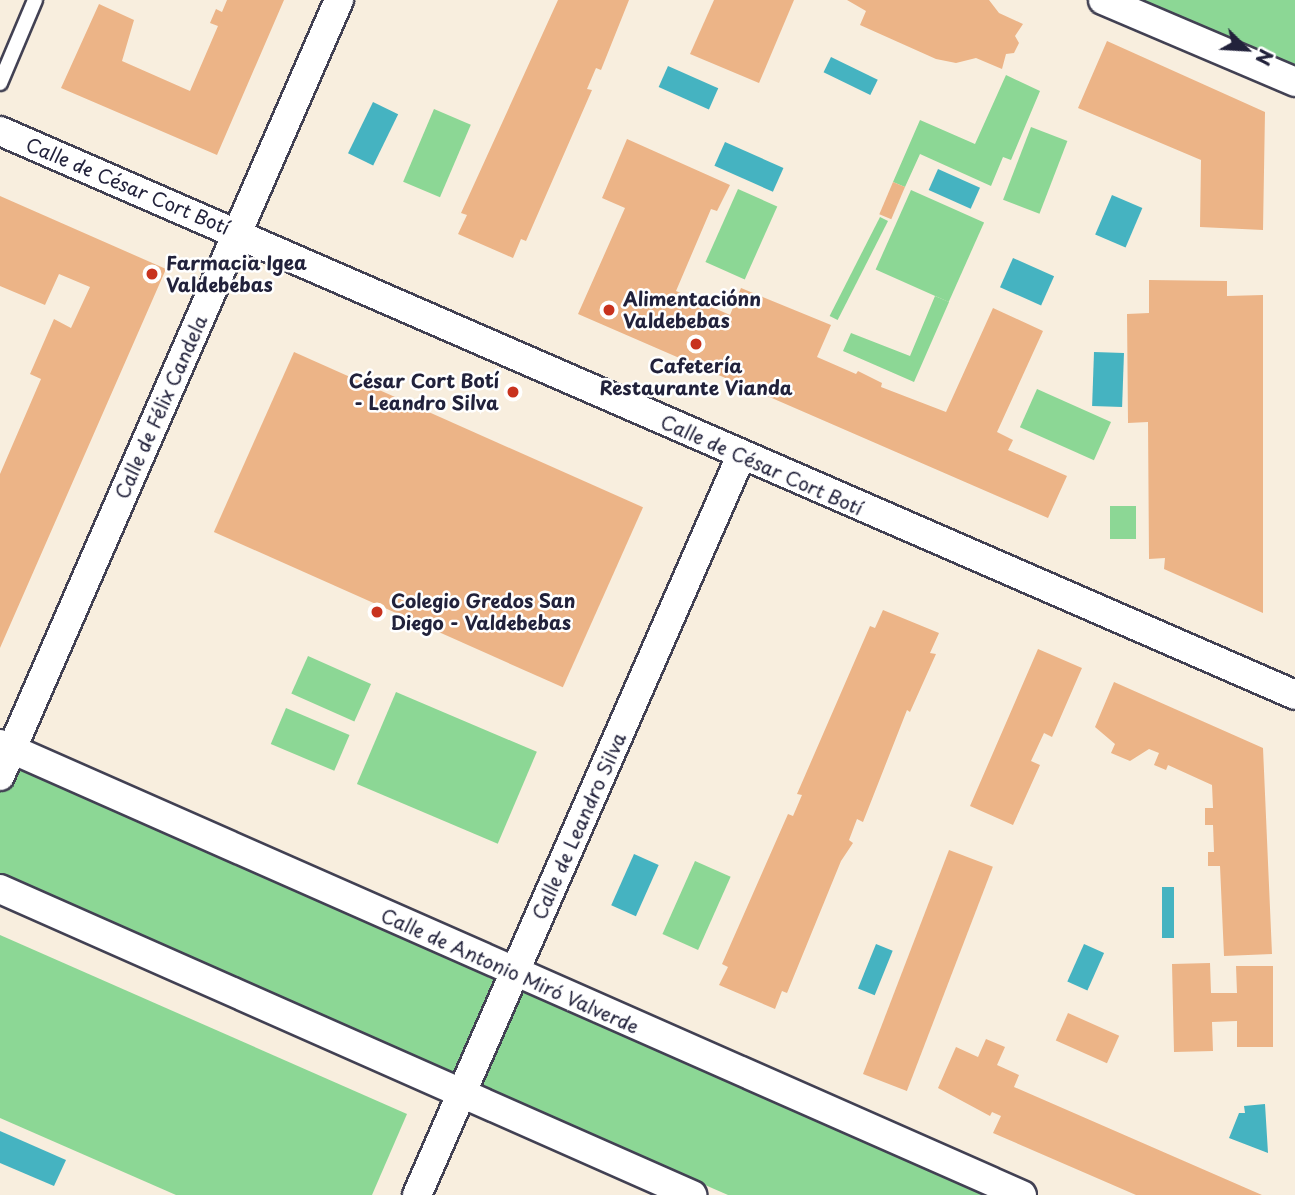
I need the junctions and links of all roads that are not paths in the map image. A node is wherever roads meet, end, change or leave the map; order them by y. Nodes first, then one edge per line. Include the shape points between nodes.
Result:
1 (35, 0) edge
2 (339, 0) edge
3 (1159, 0) edge
4 (1106, 2) edge
5 (1295, 82) edge
6 (0, 83) edge
7 (0, 131) edge
8 (237, 232) junction
9 (741, 456) junction
10 (1295, 695) edge
11 (6, 747) edge
12 (0, 776) edge
13 (0, 889) edge
14 (515, 973) junction
15 (461, 1094) junction
16 (417, 1195) edge
17 (692, 1195) edge
18 (1022, 1195) edge

1 - 6 lane
2 - 8 street, Calle de Félix Candela
3 - 4 street via 1150,5
4 - 5 street
7 - 8 street, Calle de César Cort Botí
8 - 9 street, Calle de César Cort Botí
8 - 11 street, Calle de Félix Candela
9 - 10 street, Calle de César Cort Botí
9 - 14 street, Calle de Leandro Silva
11 - 12 street, Calle de Félix Candela
11 - 14 street, Calle de Antonio Miró Valverde
13 - 15 street
14 - 15 street, Calle de Leandro Silva
14 - 18 street, Calle de Antonio Miró Valverde
15 - 16 street, Calle de Leandro Silva
15 - 17 street

